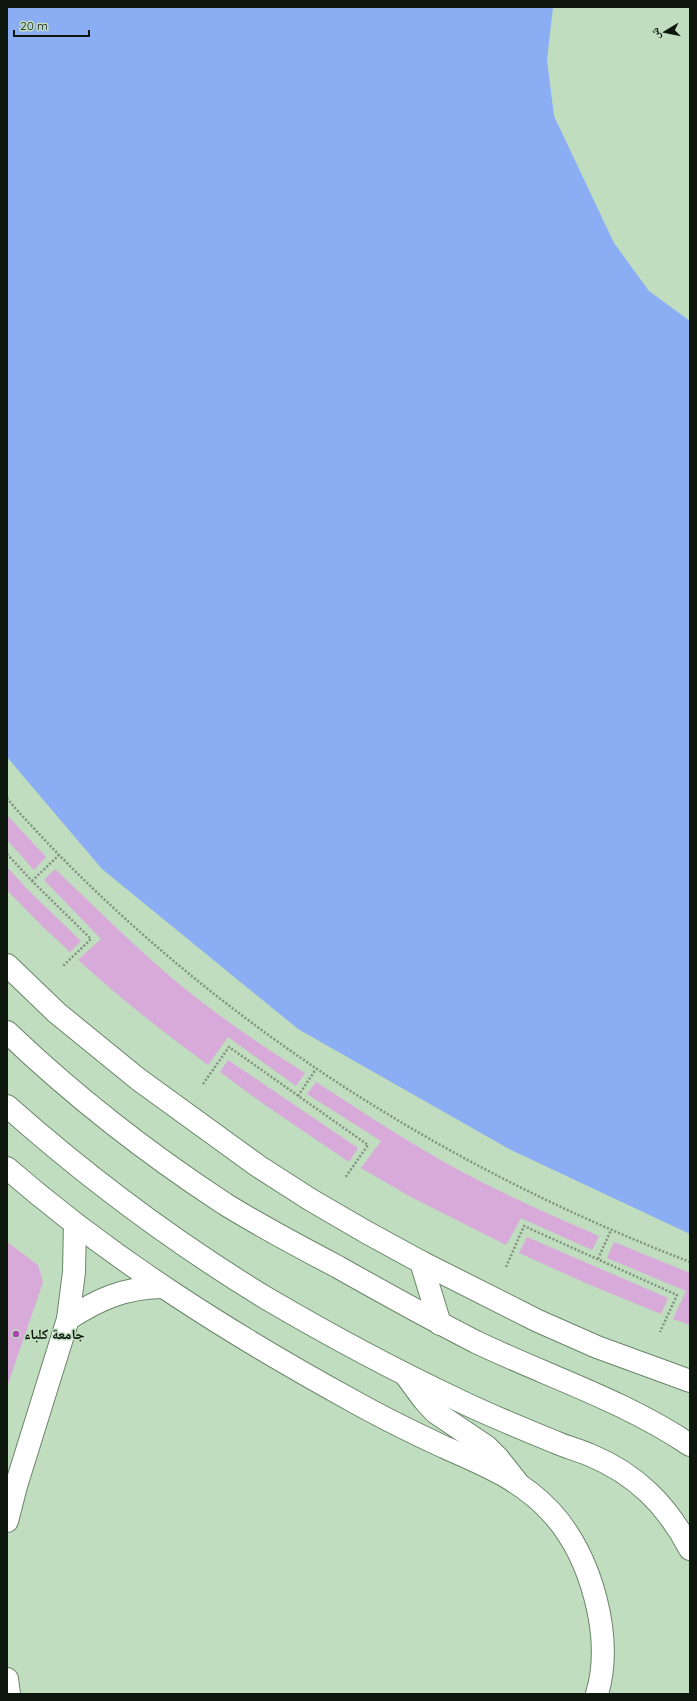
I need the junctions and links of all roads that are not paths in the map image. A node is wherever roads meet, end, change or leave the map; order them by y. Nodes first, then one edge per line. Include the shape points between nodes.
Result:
1 (7, 965) edge
2 (7, 1032) edge
3 (7, 1106) edge
4 (7, 1168) edge
5 (75, 1224) junction
6 (421, 1262) junction
7 (161, 1287) junction
8 (68, 1319) junction
9 (440, 1324) junction
10 (405, 1374) junction
11 (690, 1381) edge
12 (690, 1445) edge
13 (517, 1482) junction
14 (7, 1521) edge
15 (690, 1549) edge
16 (7, 1679) edge
17 (9, 1694) edge
18 (597, 1694) edge

1 - 6 main road via 97,1047 207,1130 311,1200
2 - 9 main road via 71,1090 172,1168 281,1237
3 - 10 main road via 133,1208 198,1254 265,1297
4 - 5 main road
5 - 7 main road
5 - 8 main road via 74,1272
6 - 9 main road
6 - 11 main road via 538,1321 597,1347
7 - 8 main road via 144,1287 111,1295
7 - 13 main road via 293,1368 356,1403
8 - 14 main road
9 - 12 main road via 644,1417
10 - 13 main road via 435,1412 487,1447
10 - 15 main road via 499,1419 590,1455 618,1469 649,1492 665,1508
13 - 18 main road via 536,1497 567,1532 588,1574 602,1641 603,1662
16 - 17 main road

